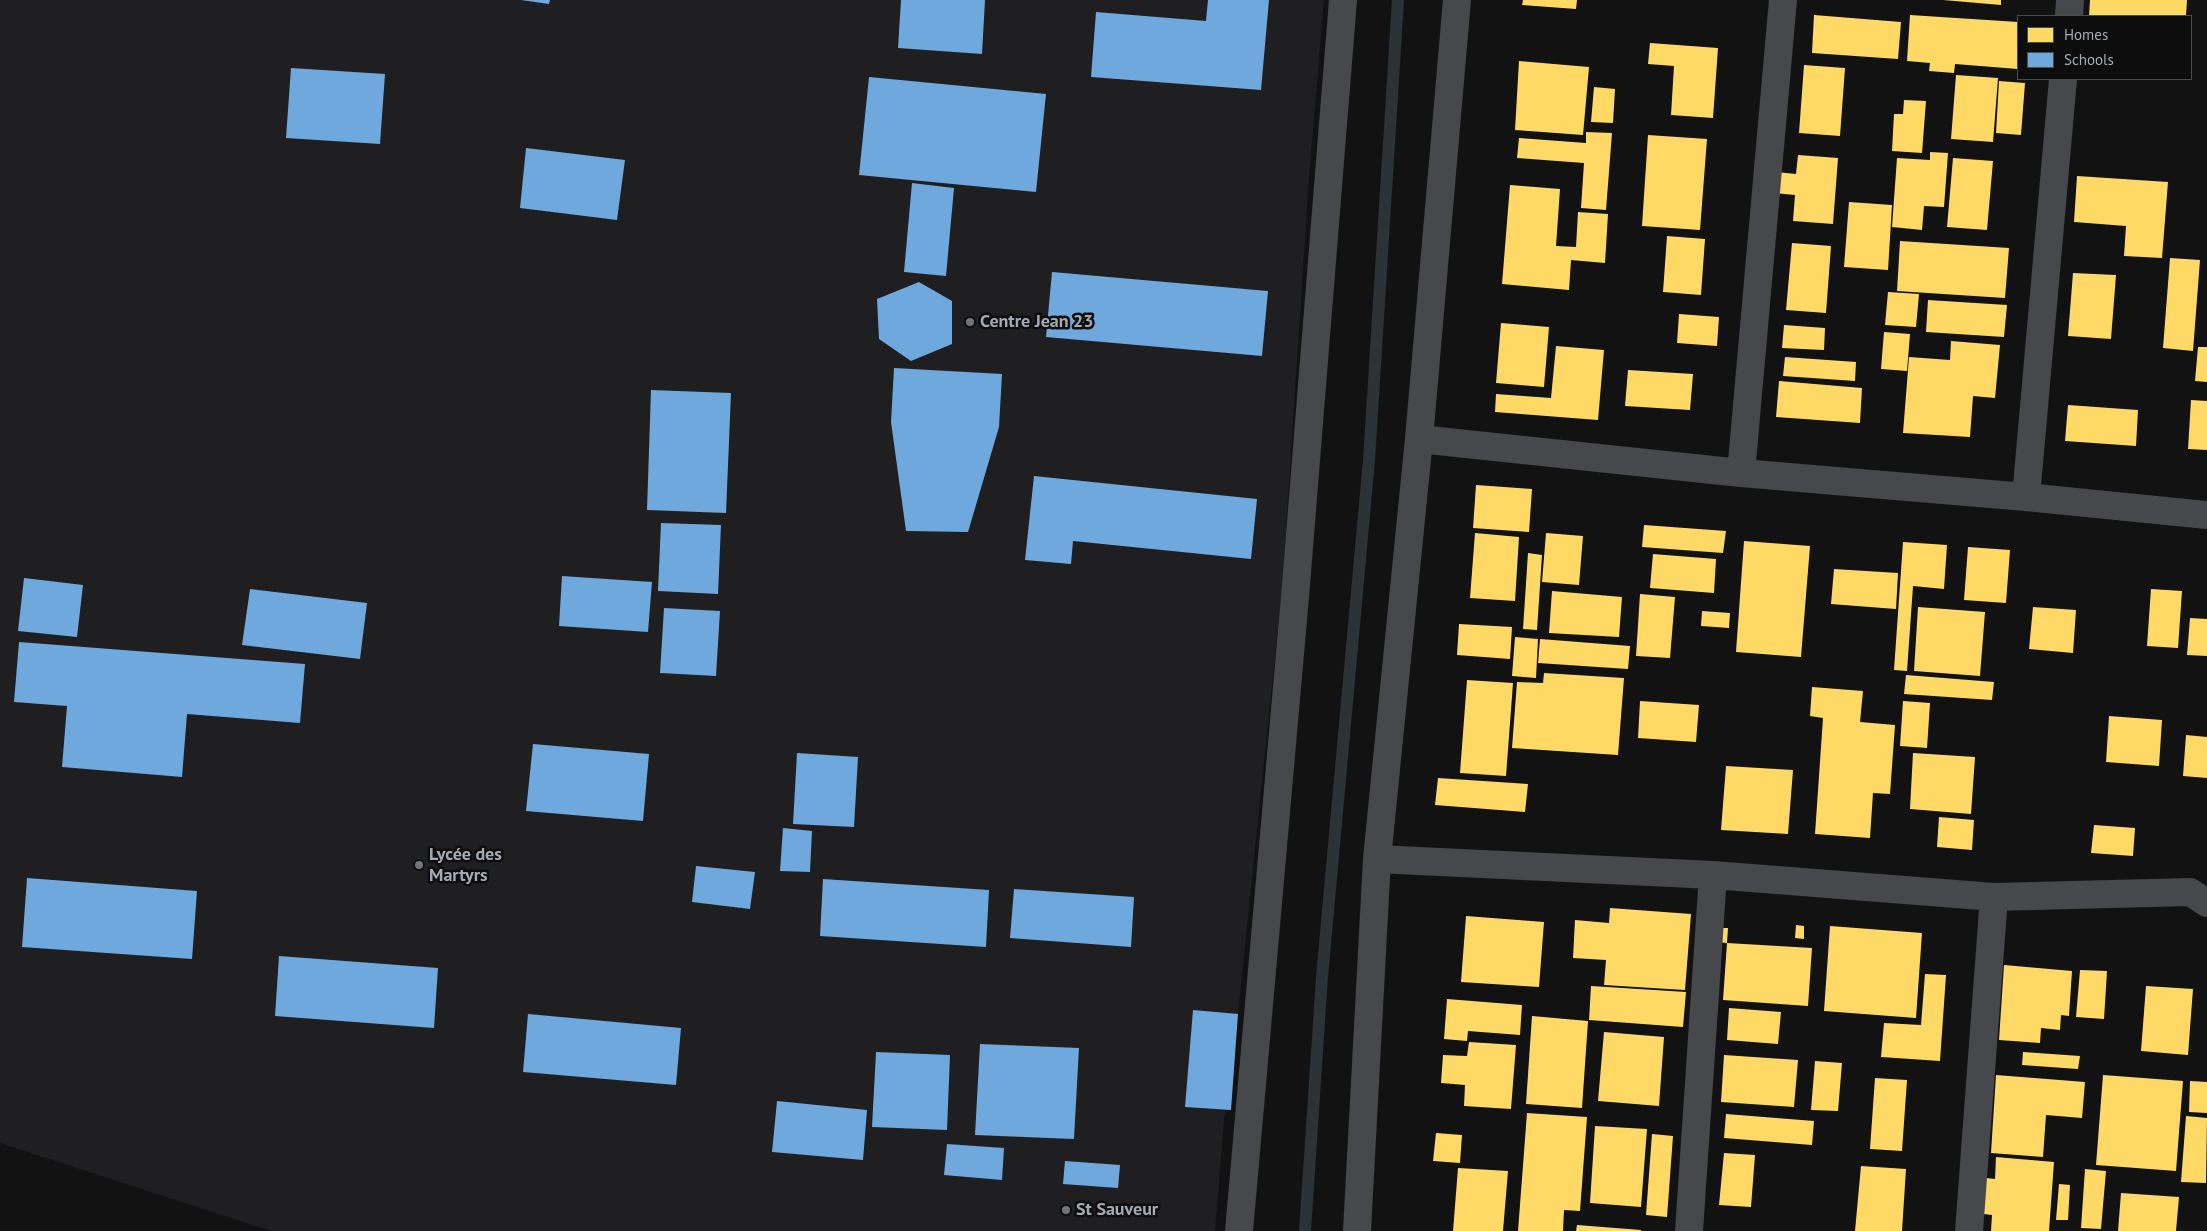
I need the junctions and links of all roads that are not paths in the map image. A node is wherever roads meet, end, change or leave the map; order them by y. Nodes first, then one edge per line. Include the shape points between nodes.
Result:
1 (1343, 0) edge
2 (1457, 0) edge
3 (1784, 0) edge
4 (2070, 0) edge
5 (2069, 15) edge
6 (2063, 80) edge
7 (1419, 439) junction
8 (1741, 473) junction
9 (2026, 496) junction
10 (2207, 515) edge
11 (1377, 859) junction
12 (1712, 875) junction
13 (1994, 898) junction
14 (2207, 903) edge
15 (1240, 1231) edge
16 (1357, 1231) edge
17 (1689, 1231) edge
18 (1969, 1231) edge

1 - 15 street
2 - 7 street
3 - 8 street
4 - 5 street
6 - 9 street
7 - 8 street
7 - 11 street
8 - 9 street
9 - 10 street
11 - 12 street
11 - 16 street
12 - 13 street
12 - 17 street
13 - 14 street via 2190,892
13 - 18 street

